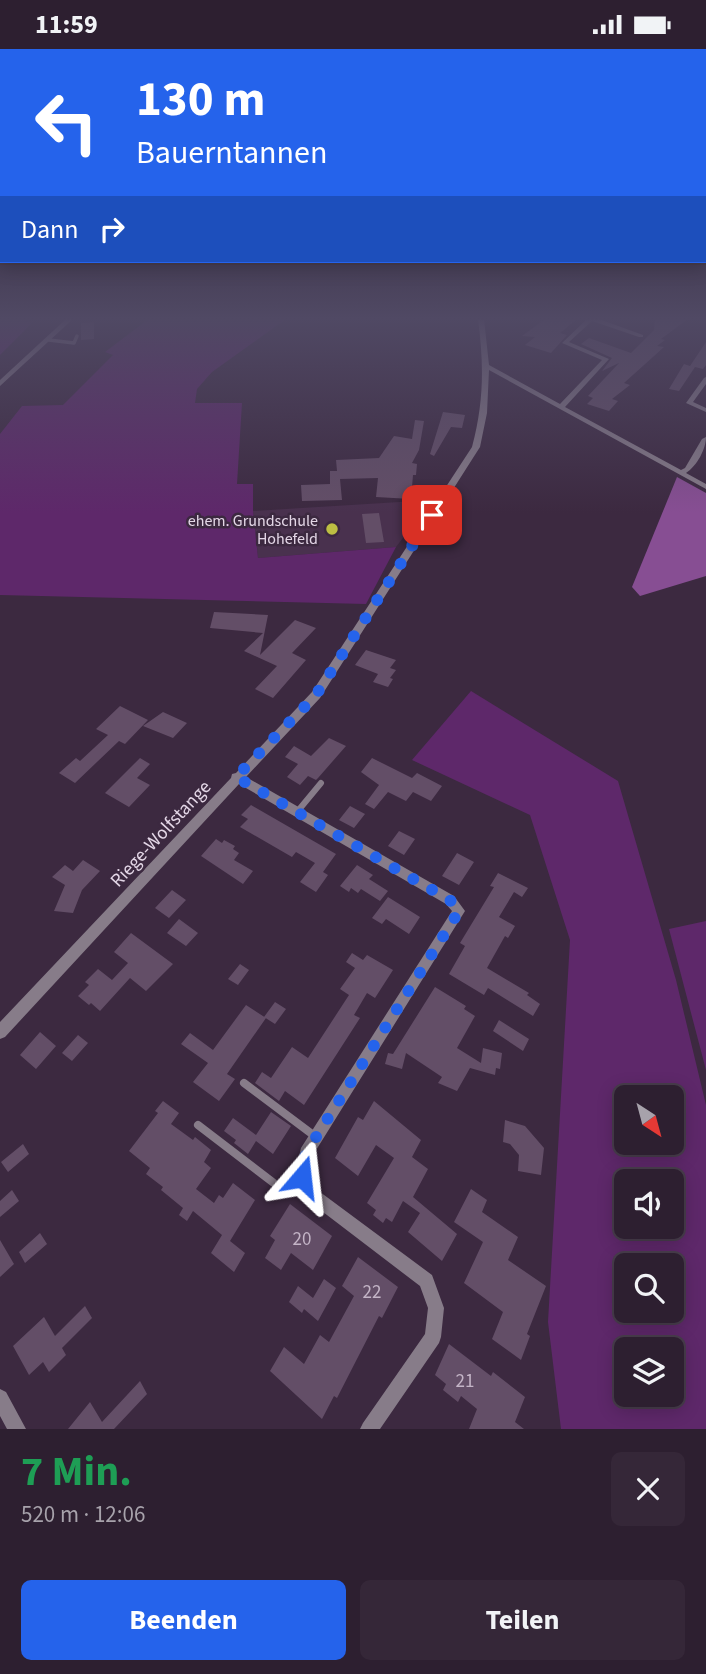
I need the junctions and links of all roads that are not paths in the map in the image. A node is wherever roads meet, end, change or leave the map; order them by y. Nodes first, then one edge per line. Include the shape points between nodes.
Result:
1 (487, 383) edge
2 (518, 383) edge
3 (583, 383) edge
4 (703, 383) edge
5 (561, 407) junction
6 (706, 410) edge
7 (706, 439) edge
8 (681, 473) junction
9 (706, 487) edge
10 (236, 777) junction
11 (321, 783) dead end
12 (297, 812) junction
13 (0, 1032) edge
14 (244, 1083) dead end
15 (198, 1125) dead end
16 (316, 1137) junction
17 (302, 1177) junction
18 (0, 1398) edge
19 (17, 1429) edge
20 (369, 1429) edge

1 - 10 street, Riege-Wolfstange via 486,411 476,447 316,695
2 - 5 street
3 - 5 street
4 - 6 street via 689,403
5 - 8 street
7 - 8 street
8 - 9 street
10 - 12 street
10 - 13 street, Riege-Wolfstange
11 - 12 lane
12 - 16 street via 450,900 459,911
14 - 16 lane
15 - 17 lane via 279,1187
16 - 17 street via 306,1153
17 - 20 street via 312,1194 426,1280 436,1308 433,1337
18 - 19 street

